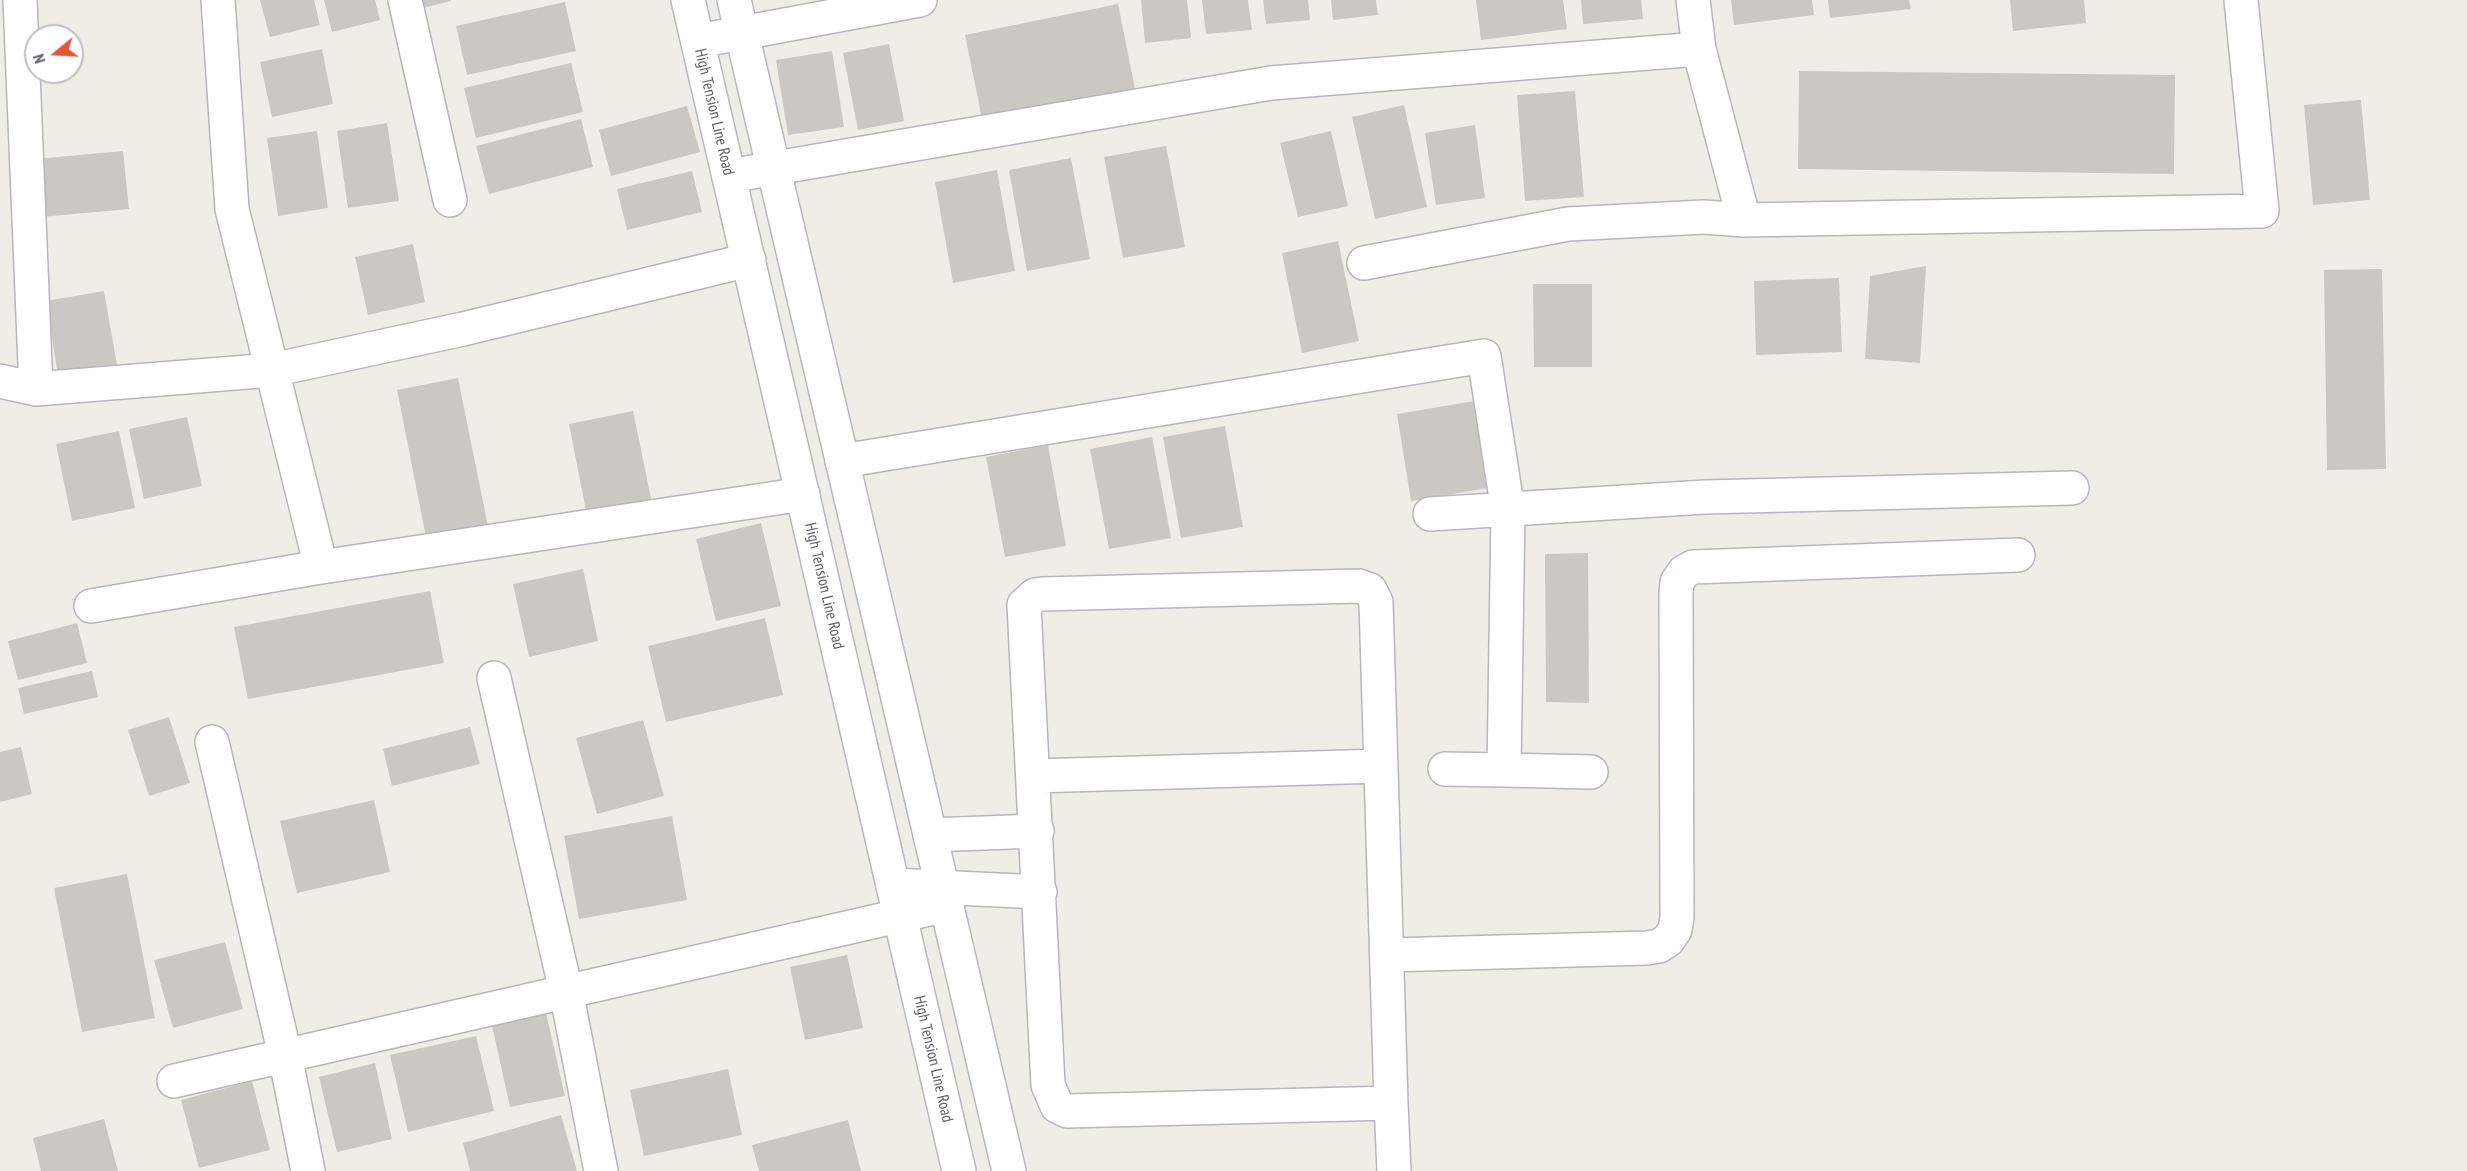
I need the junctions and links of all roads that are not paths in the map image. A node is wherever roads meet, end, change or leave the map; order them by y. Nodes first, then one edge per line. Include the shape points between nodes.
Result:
1 (20, 0) edge
2 (218, 0) edge
3 (405, 0) edge
4 (688, 0) edge
5 (734, 0) edge
6 (921, 0) edge
7 (1694, 0) edge
8 (2241, 0) edge
9 (741, 32) junction
10 (698, 40) junction
11 (1699, 49) junction
12 (773, 168) junction
13 (729, 176) junction
14 (450, 200) dead end
15 (1744, 220) junction
16 (749, 260) junction
17 (1364, 263) dead end
18 (272, 370) junction
19 (0, 381) edge
20 (36, 389) junction
21 (842, 461) junction
22 (2072, 488) dead end
23 (803, 494) junction
24 (1508, 511) junction
25 (1430, 514) dead end
26 (2018, 555) dead end
27 (321, 567) junction
28 (90, 606) dead end
29 (494, 678) dead end
30 (213, 742) dead end
31 (1381, 766) junction
32 (1445, 769) dead end
33 (1504, 770) junction
34 (1591, 772) dead end
35 (1033, 776) junction
36 (1037, 831) junction
37 (930, 835) junction
38 (893, 885) junction
39 (1040, 892) junction
40 (945, 896) junction
41 (900, 917) junction
42 (1388, 955) junction
43 (566, 991) junction
44 (285, 1055) junction
45 (174, 1081) dead end
46 (1391, 1103) junction
47 (308, 1171) edge
48 (601, 1171) edge
49 (959, 1171) edge
50 (1009, 1171) edge
51 (1394, 1171) edge

1 - 20 street
2 - 18 street via 232,208
3 - 14 street
4 - 10 street, High Tension Line Road
5 - 9 street
6 - 9 street
7 - 11 street
8 - 15 street via 2262,211
9 - 10 street
9 - 12 street
10 - 13 street, High Tension Line Road
11 - 12 street via 1271,83
11 - 15 street
12 - 13 street
12 - 21 street
13 - 16 street, High Tension Line Road
15 - 17 street via 1704,217 1568,224
16 - 18 street
16 - 23 street, High Tension Line Road
18 - 20 street
18 - 27 street
19 - 20 street
21 - 24 street via 1484,356
21 - 37 street
22 - 24 street via 1705,497
23 - 27 street
23 - 38 street, High Tension Line Road
24 - 25 street
24 - 33 street
26 - 42 street via 1693,567 1684,572 1677,582 1676,594 1677,917 1668,940 1647,948
27 - 28 street
29 - 43 street
30 - 44 street
31 - 35 street
31 - 35 street via 1376,602 1364,587 1042,594 1028,600 1023,614
31 - 42 street
32 - 33 street
33 - 34 street
35 - 36 street
36 - 37 street
36 - 39 street
37 - 40 street
38 - 40 street
38 - 41 street, High Tension Line Road
39 - 40 street
39 - 46 street via 1048,1085 1057,1106 1075,1113
40 - 41 street
40 - 50 street
41 - 43 street
41 - 49 street, High Tension Line Road
42 - 46 street
43 - 44 street
43 - 48 street
44 - 45 street
44 - 47 street
46 - 51 street

